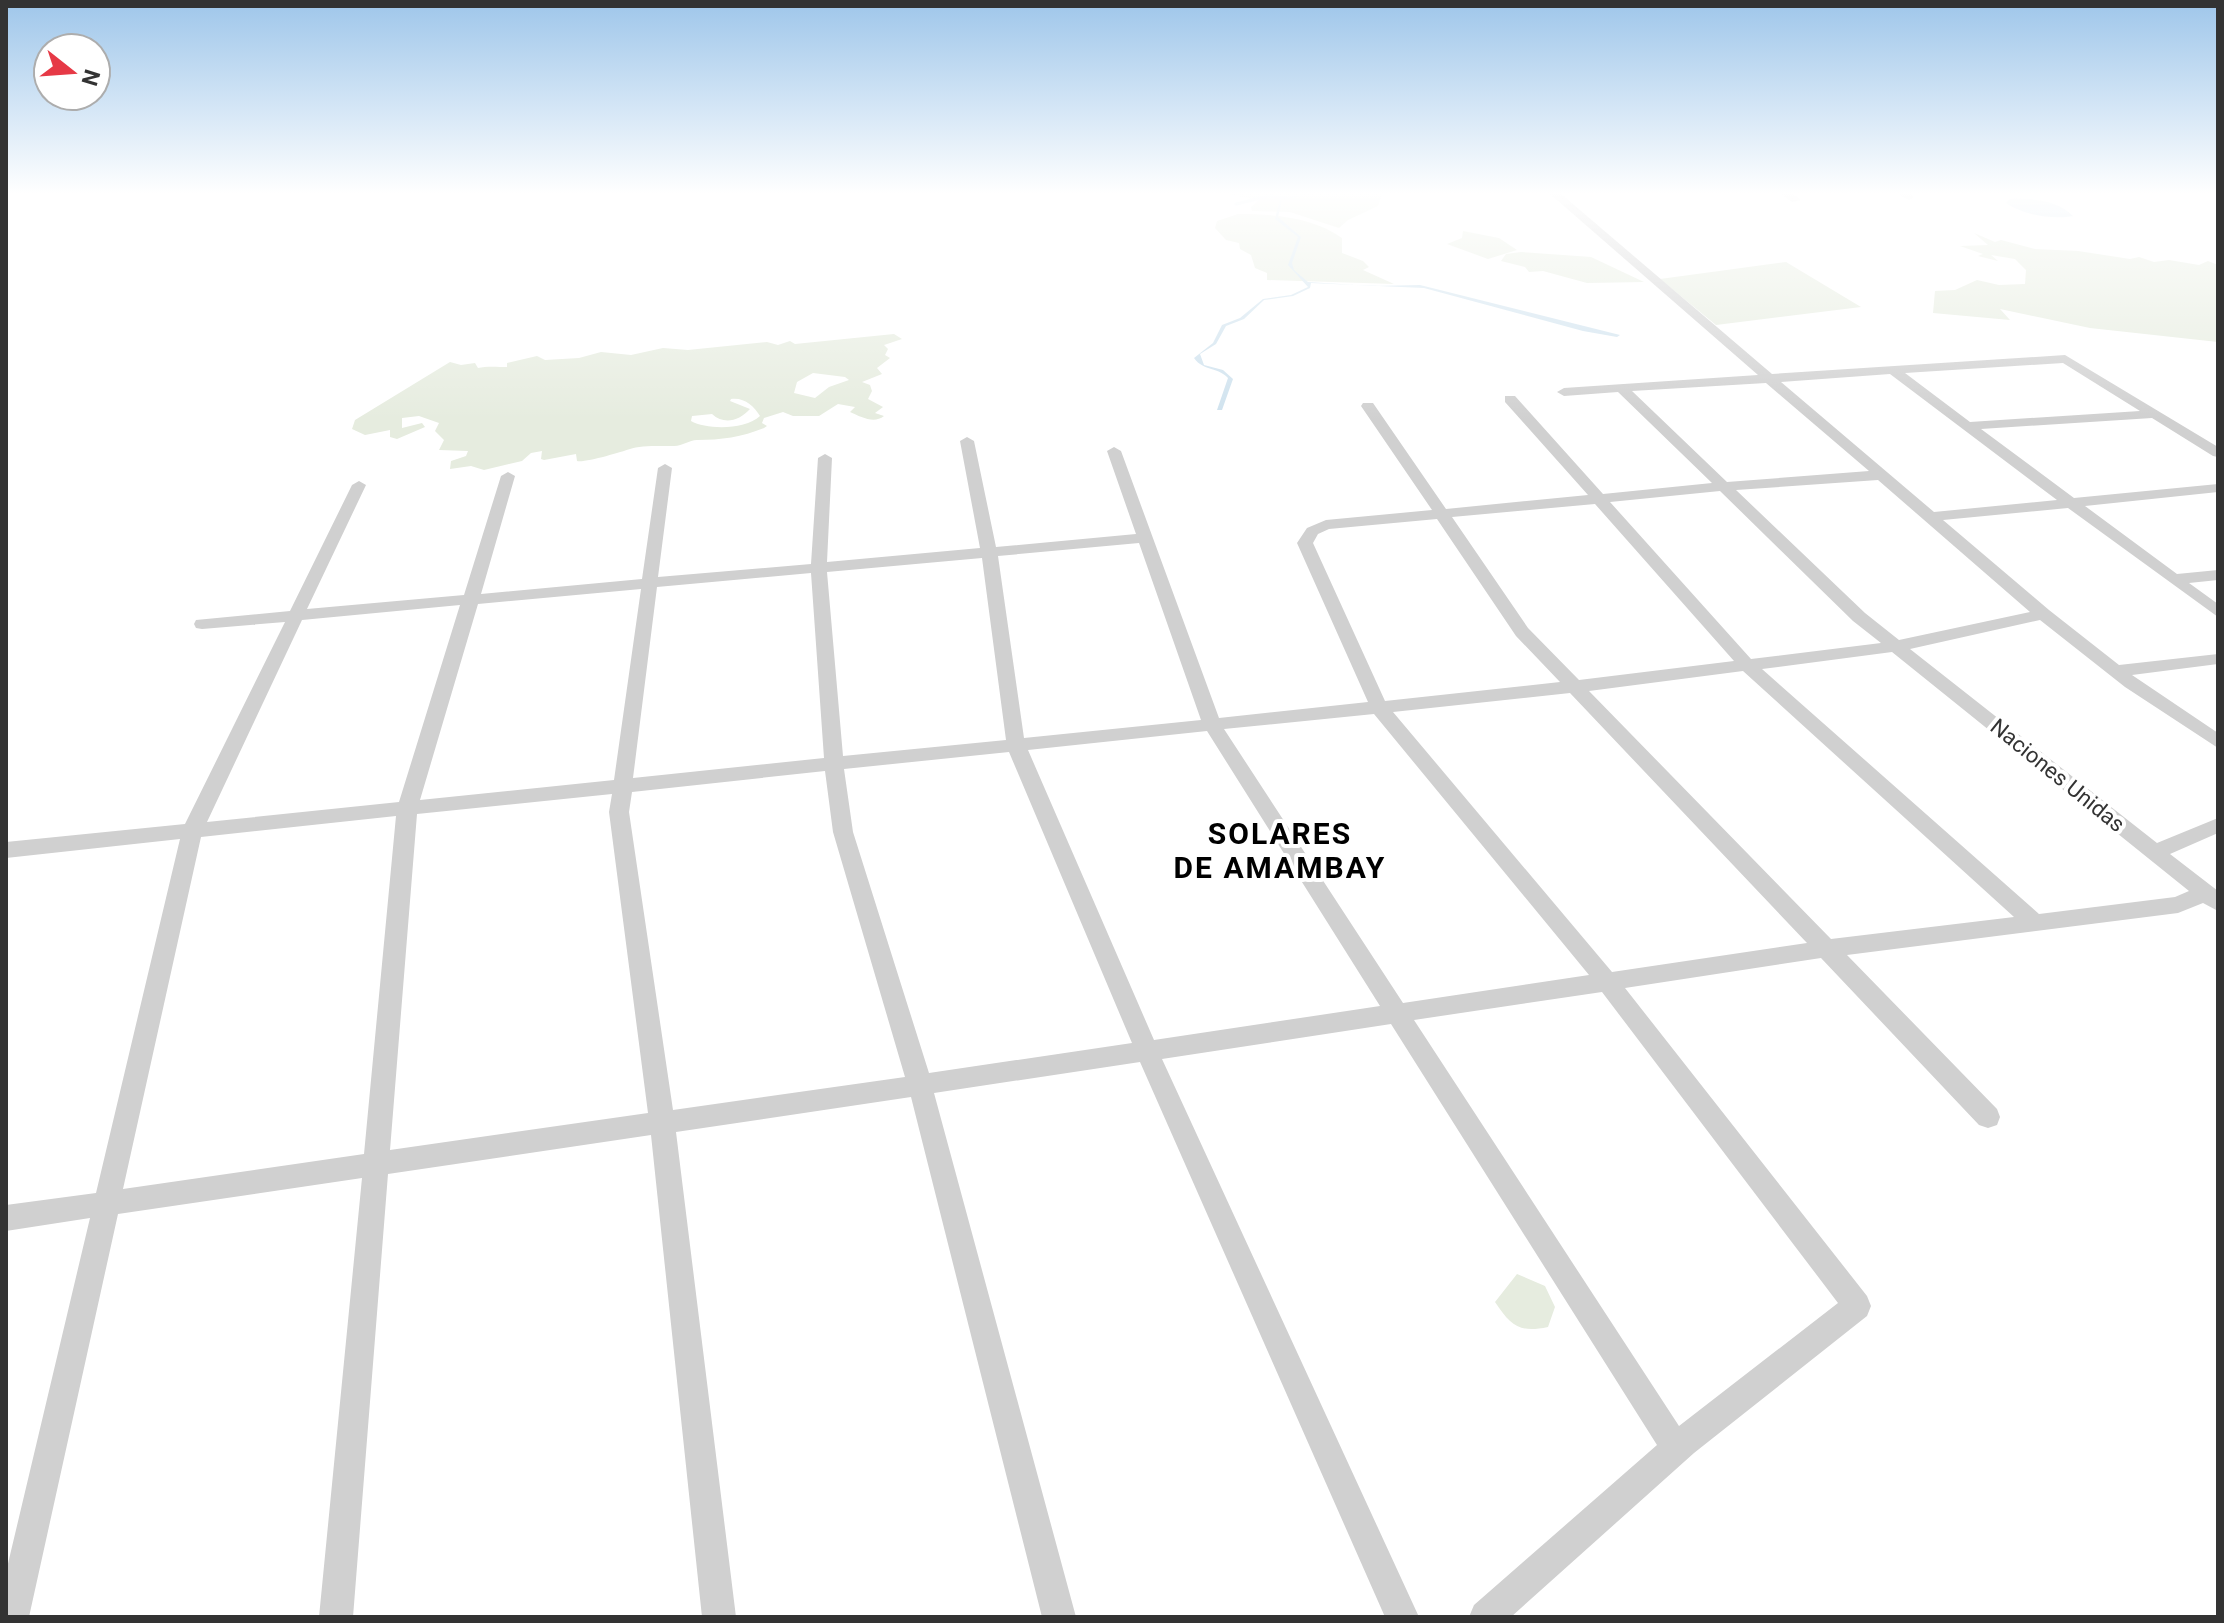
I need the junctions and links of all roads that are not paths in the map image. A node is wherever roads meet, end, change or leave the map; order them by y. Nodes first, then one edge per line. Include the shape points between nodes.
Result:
1 (1642, 269) edge
2 (1892, 370) junction
3 (1770, 378) junction
4 (1621, 388) junction
5 (1564, 392) dead end
6 (1510, 399) dead end
7 (1368, 406) dead end
8 (2154, 414) junction
9 (1967, 426) junction
10 (967, 441) dead end
11 (1114, 451) dead end
12 (2218, 453) edge
13 (825, 458) dead end
14 (665, 468) dead end
15 (1880, 475) junction
16 (508, 476) dead end
17 (359, 485) dead end
18 (1721, 487) junction
19 (2218, 488) edge
20 (1598, 499) junction
21 (2071, 501) junction
22 (1441, 515) junction
23 (1930, 517) junction
24 (1145, 538) junction
25 (989, 552) junction
26 (820, 568) junction
27 (2218, 575) edge
28 (2174, 579) junction
29 (650, 583) junction
30 (471, 600) junction
31 (2218, 612) edge
32 (2043, 614) junction
33 (296, 616) junction
34 (202, 624) dead end
35 (1898, 646) junction
36 (2218, 659) edge
37 (1748, 666) junction
38 (2115, 671) junction
39 (1572, 687) junction
40 (1379, 707) junction
41 (1212, 725) junction
42 (2218, 742) edge
43 (1016, 745) junction
44 (834, 765) junction
45 (622, 786) junction
46 (407, 809) junction
47 (2218, 825) edge
48 (192, 831) junction
49 (6, 850) edge
50 (2155, 852) junction
51 (2212, 898) edge
52 (2035, 923) junction
53 (1825, 949) junction
54 (1609, 984) junction
55 (1397, 1014) junction
56 (1147, 1051) junction
57 (920, 1085) junction
58 (1988, 1117) dead end
59 (662, 1121) junction
60 (376, 1163) junction
61 (107, 1203) junction
62 (6, 1218) edge
63 (1676, 1448) junction
64 (12, 1617) edge
65 (336, 1617) edge
66 (719, 1617) edge
67 (1059, 1617) edge
68 (1402, 1617) edge
69 (1486, 1617) edge

1 - 3 street
2 - 3 street
2 - 8 street via 2065,359
2 - 9 street
3 - 4 street
3 - 15 street
4 - 5 street
4 - 18 street, Naciones Unidas
6 - 20 street
7 - 22 street
8 - 9 street
8 - 12 street
9 - 21 street
10 - 25 street
11 - 24 street
13 - 26 street
14 - 29 street
15 - 18 street
15 - 23 street
16 - 30 street
17 - 33 street
18 - 20 street
18 - 35 street, Naciones Unidas via 1859,617
19 - 21 street
20 - 22 street
20 - 37 street
21 - 23 street
21 - 28 street
22 - 39 street via 1522,632
22 - 40 street via 1326,525 1312,531 1305,543
23 - 32 street
24 - 25 street
24 - 41 street
25 - 26 street
25 - 43 street
26 - 29 street
26 - 44 street
27 - 28 street
28 - 31 street
29 - 30 street
29 - 45 street
30 - 33 street
30 - 46 street
32 - 35 street
32 - 38 street
33 - 34 street
33 - 48 street
35 - 37 street
35 - 50 street, Naciones Unidas
36 - 38 street
37 - 39 street
37 - 52 street
38 - 42 street
39 - 40 street
39 - 53 street
40 - 41 street
40 - 54 street
41 - 43 street
41 - 55 street
43 - 44 street
43 - 56 street
44 - 45 street
44 - 57 street via 843,832
45 - 46 street
45 - 59 street via 619,812
46 - 48 street
46 - 60 street
47 - 50 street
48 - 49 street
48 - 61 street
50 - 51 street, Naciones Unidas
51 - 52 street
52 - 53 street
53 - 54 street
53 - 58 street
54 - 55 street
54 - 63 street via 1857,1306
55 - 56 street
55 - 63 street
56 - 57 street
56 - 68 street
57 - 59 street
57 - 67 street
59 - 60 street
59 - 66 street
60 - 61 street
60 - 65 street
61 - 62 street
61 - 64 street
63 - 69 street

